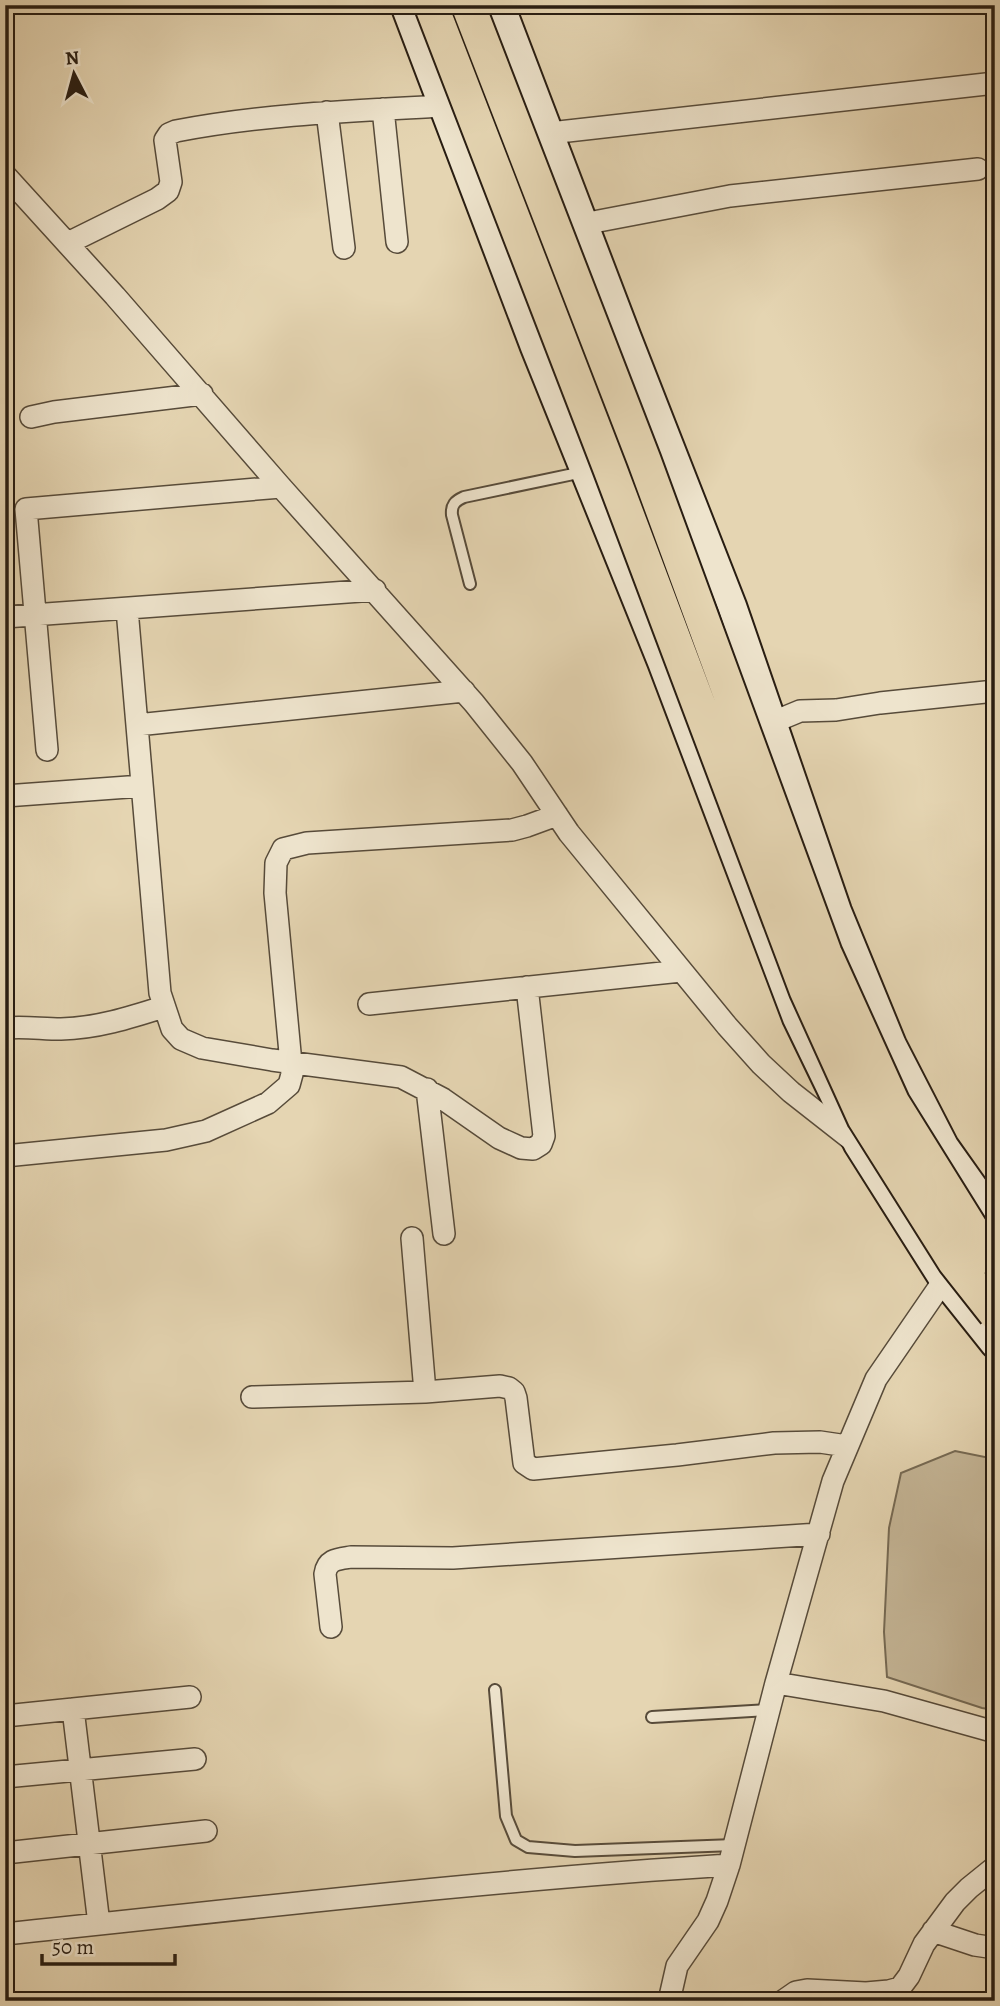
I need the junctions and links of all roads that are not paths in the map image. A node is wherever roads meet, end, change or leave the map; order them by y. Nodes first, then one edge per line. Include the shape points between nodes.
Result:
1 (405, 5) edge
2 (431, 5) edge
3 (468, 5) edge
4 (500, 5) edge
5 (995, 83) edge
6 (443, 106) junction
7 (383, 109) junction
8 (327, 112) junction
9 (550, 134) junction
10 (978, 169) dead end
11 (5, 174) edge
12 (14, 195) edge
13 (583, 224) junction
14 (397, 242) dead end
15 (68, 243) junction
16 (344, 248) dead end
17 (202, 394) junction
18 (31, 417) dead end
19 (585, 471) junction
20 (281, 487) junction
21 (470, 584) dead end
22 (375, 590) junction
23 (127, 609) junction
24 (36, 615) junction
25 (5, 617) edge
26 (464, 691) junction
27 (995, 691) edge
28 (771, 723) junction
29 (136, 725) junction
30 (47, 750) dead end
31 (142, 786) junction
32 (5, 796) edge
33 (557, 815) junction
34 (681, 971) junction
35 (527, 987) junction
36 (369, 1004) dead end
37 (163, 1007) junction
38 (5, 1028) edge
39 (291, 1063) junction
40 (427, 1089) junction
41 (858, 1144) junction
42 (5, 1156) edge
43 (995, 1218) edge
44 (995, 1229) edge
45 (444, 1234) dead end
46 (412, 1238) dead end
47 (995, 1260) edge
48 (944, 1280) junction
49 (995, 1313) edge
50 (995, 1344) edge
51 (425, 1392) junction
52 (253, 1397) dead end
53 (847, 1446) junction
54 (819, 1534) junction
55 (331, 1626) dead end
56 (776, 1683) junction
57 (495, 1690) dead end
58 (190, 1697) dead end
59 (73, 1709) junction
60 (768, 1710) junction
61 (5, 1716) edge
62 (652, 1717) dead end
63 (995, 1732) edge
64 (195, 1759) dead end
65 (80, 1770) junction
66 (5, 1777) edge
67 (206, 1831) dead end
68 (89, 1843) junction
69 (5, 1853) edge
70 (731, 1855) junction
71 (995, 1867) edge
72 (99, 1924) junction
73 (933, 1931) junction
74 (5, 1934) edge
75 (995, 1948) edge
76 (898, 1994) edge
77 (784, 2000) edge
78 (669, 2001) edge

1 - 6 main road
2 - 49 highway, bridge via 806,990 864,1118 954,1261
3 - 47 highway, bridge via 639,447 825,953 893,1103
4 - 9 main road
5 - 9 street
6 - 7 street
6 - 19 main road
7 - 8 street
7 - 14 street
8 - 15 street via 220,122 169,134 165,140 168,191
8 - 16 street
9 - 13 main road
10 - 13 street via 730,196
11 - 12 street
12 - 15 street
13 - 28 main road via 732,606
15 - 17 street
17 - 18 street
17 - 20 street
19 - 21 lane via 456,501 452,515
19 - 41 main road via 797,1018
20 - 22 street
20 - 24 street via 26,509
22 - 23 street
22 - 26 street
23 - 24 street
23 - 29 street
24 - 25 street
24 - 30 street
26 - 29 street
26 - 33 street
27 - 28 street via 800,711
28 - 43 main road via 837,911 892,1045 944,1146
29 - 31 street
31 - 32 street
31 - 37 street
33 - 34 street
33 - 39 street via 512,830 307,843 283,849 276,863 275,894
34 - 35 street
34 - 41 street via 761,1065
35 - 36 street
35 - 40 street via 544,1136 541,1144 520,1148 499,1138
37 - 38 street via 100,1026
37 - 39 street via 181,1039 202,1048
39 - 40 street via 401,1077
39 - 42 street via 289,1085 268,1104 206,1131 166,1140
40 - 45 street
41 - 48 main road
44 - 48 street
46 - 51 street
48 - 50 main road
48 - 53 street via 876,1379
51 - 52 street
51 - 53 street via 500,1386 514,1392 524,1463 533,1469 774,1443
53 - 54 street
54 - 55 street via 508,1555 336,1559 329,1562 325,1574
54 - 56 street
56 - 60 street
56 - 63 street via 884,1701
57 - 70 lane via 506,1816 516,1840 528,1847 575,1851
58 - 59 street
59 - 61 street
59 - 65 street
60 - 62 lane
60 - 70 street
64 - 65 street
65 - 66 street
65 - 68 street
67 - 68 street
68 - 69 street
68 - 72 street
70 - 72 street via 617,1872
70 - 78 street via 708,1921 677,1966
71 - 73 street via 968,1888
72 - 74 street
73 - 75 street
73 - 76 street
76 - 77 street via 807,1990

